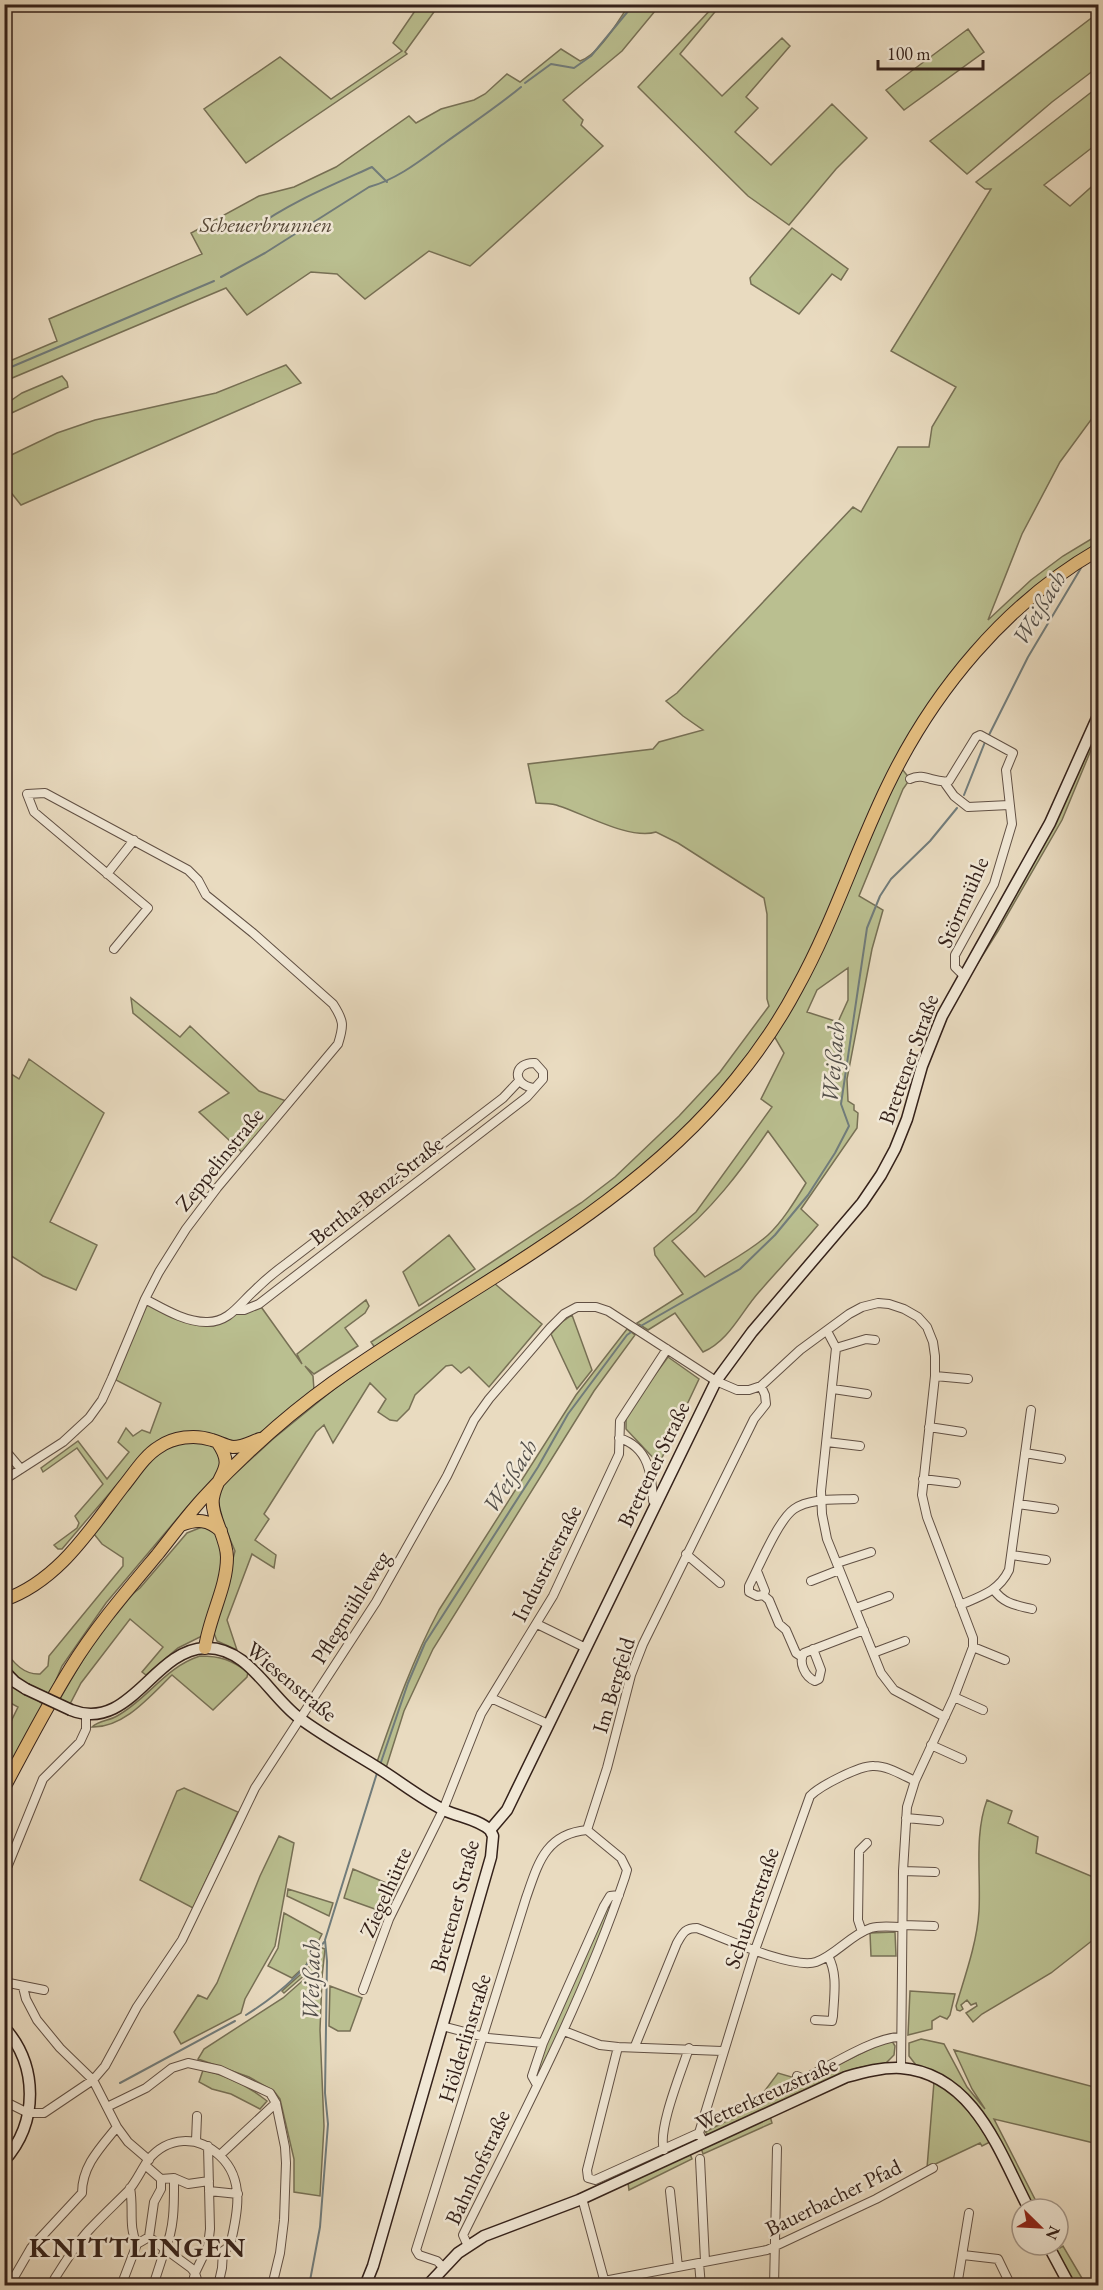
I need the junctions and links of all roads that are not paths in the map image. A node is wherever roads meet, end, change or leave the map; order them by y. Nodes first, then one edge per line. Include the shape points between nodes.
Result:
1 (1098, 550) edge
2 (1098, 716) edge
3 (910, 779) dead end
4 (944, 782) junction
5 (1009, 805) junction
6 (134, 840) junction
7 (107, 874) junction
8 (114, 949) dead end
9 (963, 975) junction
10 (519, 1081) junction
11 (532, 1088) junction
12 (145, 1299) junction
13 (236, 1310) junction
14 (827, 1331) junction
15 (875, 1340) dead end
16 (836, 1348) junction
17 (667, 1349) junction
18 (935, 1376) junction
19 (968, 1379) dead end
20 (716, 1381) junction
21 (761, 1386) junction
22 (833, 1389) junction
23 (867, 1394) dead end
24 (1030, 1410) dead end
25 (929, 1427) junction
26 (962, 1432) dead end
27 (269, 1435) junction
28 (619, 1438) junction
29 (827, 1442) junction
30 (218, 1443) junction
31 (860, 1446) dead end
32 (4, 1449) edge
33 (1025, 1453) junction
34 (1061, 1459) dead end
35 (21, 1469) junction
36 (922, 1479) junction
37 (4, 1480) edge
38 (220, 1481) junction
39 (956, 1483) dead end
40 (854, 1498) dead end
41 (821, 1501) junction
42 (657, 1503) junction
43 (1018, 1504) junction
44 (1054, 1509) dead end
45 (181, 1525) junction
46 (222, 1532) junction
47 (871, 1552) dead end
48 (686, 1554) junction
49 (1012, 1555) junction
50 (1046, 1560) dead end
51 (838, 1567) junction
52 (757, 1571) junction
53 (811, 1581) dead end
54 (720, 1583) dead end
55 (994, 1590) junction
56 (763, 1595) junction
57 (889, 1596) dead end
58 (4, 1600) edge
59 (960, 1605) junction
60 (856, 1608) junction
61 (1032, 1609) dead end
62 (537, 1624) junction
63 (864, 1630) junction
64 (905, 1641) dead end
65 (973, 1647) junction
66 (205, 1648) junction
67 (586, 1648) junction
68 (813, 1649) junction
69 (873, 1653) junction
70 (801, 1657) junction
71 (1005, 1660) dead end
72 (4, 1671) edge
73 (954, 1697) junction
74 (491, 1698) junction
75 (983, 1710) dead end
76 (86, 1714) junction
77 (945, 1717) junction
78 (300, 1718) junction
79 (548, 1724) junction
80 (931, 1745) junction
81 (962, 1758) dead end
82 (915, 1781) junction
83 (4, 1788) edge
84 (443, 1810) junction
85 (906, 1818) junction
86 (939, 1821) dead end
87 (490, 1830) junction
88 (586, 1830) junction
89 (867, 1843) dead end
90 (903, 1871) junction
91 (934, 1872) dead end
92 (4, 1875) edge
93 (619, 1895) junction
94 (903, 1926) junction
95 (934, 1926) dead end
96 (862, 1932) junction
97 (755, 1950) junction
98 (828, 1956) junction
99 (4, 1982) edge
100 (23, 1987) junction
101 (44, 1990) dead end
102 (363, 1990) dead end
103 (815, 2020) dead end
104 (4, 2026) edge
105 (442, 2026) junction
106 (564, 2031) junction
107 (483, 2037) junction
108 (902, 2037) junction
109 (543, 2043) junction
110 (635, 2046) junction
111 (618, 2047) junction
112 (689, 2048) junction
113 (722, 2051) junction
114 (902, 2068) junction
115 (797, 2076) dead end
116 (93, 2080) junction
117 (537, 2085) junction
118 (4, 2101) edge
119 (276, 2103) junction
120 (107, 2107) junction
121 (28, 2113) junction
122 (197, 2116) dead end
123 (117, 2127) junction
124 (701, 2138) junction
125 (196, 2141) junction
126 (208, 2146) junction
127 (777, 2148) dead end
128 (664, 2150) junction
129 (220, 2155) junction
130 (700, 2159) dead end
131 (4, 2161) edge
132 (147, 2162) junction
133 (933, 2168) dead end
134 (174, 2178) junction
135 (161, 2179) junction
136 (209, 2181) junction
137 (130, 2188) junction
138 (209, 2191) junction
139 (670, 2191) dead end
140 (238, 2194) junction
141 (1023, 2197) edge
142 (582, 2198) junction
143 (969, 2213) dead end
144 (149, 2237) junction
145 (136, 2244) junction
146 (208, 2246) junction
147 (468, 2246) junction
148 (775, 2247) junction
149 (165, 2249) junction
150 (223, 2251) junction
151 (963, 2255) junction
152 (1054, 2257) edge
153 (702, 2262) junction
154 (678, 2267) junction
155 (444, 2268) junction
156 (195, 2273) junction
157 (605, 2283) edge
158 (9, 2286) edge
159 (51, 2286) edge
160 (121, 2286) edge
161 (153, 2286) edge
162 (192, 2286) edge
163 (199, 2286) edge
164 (218, 2286) edge
165 (272, 2286) edge
166 (365, 2286) edge
167 (427, 2286) edge
168 (589, 2286) edge
169 (701, 2286) edge
170 (774, 2286) edge
171 (957, 2286) edge
172 (1011, 2286) edge
173 (1070, 2286) edge

1 - 27 main road via 1027,601 973,654 942,694 888,785 798,988 769,1035 697,1123 609,1202 330,1384
2 - 9 street, Brettener Straße via 1041,841
3 - 4 street via 923,776
4 - 5 street via 968,807
4 - 5 street, Störrmühle via 949,781 976,737 984,736 1013,753 1006,770
5 - 9 street, Störrmühle via 1012,824 994,884 955,955 955,967
6 - 7 street
6 - 7 street, Zeppelinstraße via 45,793 27,794 34,812
6 - 12 street, Zeppelinstraße via 198,879 206,895 333,1004 343,1029 338,1044 200,1209
7 - 8 street via 148,908
9 - 20 street, Brettener Straße via 932,1038 896,1149 881,1175
10 - 11 street
10 - 11 street, Bertha-Benz-Straße via 520,1067 527,1062 535,1063 543,1071 543,1079
10 - 13 street, Bertha-Benz-Straße via 497,1103 256,1288
11 - 13 street, Bertha-Benz-Straße via 527,1097 259,1304
12 - 13 street, Bertha-Benz-Straße via 170,1312 208,1323
12 - 35 street, Zeppelinstraße via 112,1378 93,1412 63,1442
14 - 16 street
14 - 18 street via 862,1307 878,1303 904,1309 927,1327 934,1348
14 - 21 street
15 - 16 street
16 - 22 street
17 - 20 street, Pflegmühleweg
17 - 28 street, Industriestraße via 626,1409 620,1421
17 - 78 street, Pflegmühleweg via 596,1307 571,1311 550,1328 474,1420 442,1486 376,1602
18 - 19 street
18 - 25 street
20 - 21 street, Pflegmühleweg via 737,1390
20 - 42 street, Brettener Straße
21 - 48 street, Im Bergfeld via 766,1404 754,1419
22 - 23 street
22 - 29 street
24 - 33 street
25 - 26 street
25 - 36 street
27 - 30 main road via 234,1447
27 - 38 main road
28 - 42 street via 639,1450 648,1463 653,1501
28 - 62 street, Industriestraße via 619,1454
29 - 31 street
29 - 41 street
30 - 38 main road via 227,1464
30 - 58 main road via 189,1437 157,1448 60,1566 40,1583
32 - 35 street
33 - 34 street
33 - 43 street
35 - 37 street, Zeppelinstraße
36 - 39 street
36 - 59 street via 927,1517
38 - 45 main road
38 - 46 main road via 213,1499
40 - 41 street
41 - 51 street via 827,1539
41 - 52 street via 793,1509
42 - 67 street, Brettener Straße
43 - 44 street
43 - 49 street
45 - 46 main road via 200,1520 214,1524
45 - 83 main road via 110,1610 70,1669
46 - 66 main road via 225,1572
47 - 51 street
48 - 54 street
48 - 88 street, Im Bergfeld via 631,1675
49 - 50 street
49 - 55 street via 1005,1578
51 - 53 street
51 - 60 street
52 - 56 street via 765,1586
52 - 56 street via 749,1592
55 - 59 street
55 - 61 street via 1009,1604
56 - 70 street
57 - 60 street
59 - 65 street
60 - 63 street
62 - 67 street
62 - 74 street, Industriestraße
63 - 68 street
63 - 69 street
64 - 69 street
65 - 71 street
65 - 73 street
66 - 76 street via 173,1661 117,1707
66 - 78 street, Wiesenstraße via 226,1652 247,1665
67 - 79 street, Brettener Straße
68 - 70 street
68 - 70 street via 821,1670 819,1679 807,1676
69 - 77 street via 881,1673 894,1689
72 - 76 street, bridge via 26,1689
73 - 75 street
73 - 77 street
74 - 79 street
74 - 84 street, Industriestraße
76 - 92 street via 86,1729 80,1742 43,1779
77 - 80 street
78 - 84 street, Wiesenstraße
78 - 116 street, Pflegmühleweg via 241,1814 182,1940
79 - 87 street, Brettener Straße via 507,1810
80 - 81 street
80 - 82 street
82 - 85 street
82 - 97 street, Schubertstraße via 874,1766 827,1783 810,1796
84 - 87 street, Wiesenstraße
84 - 102 street, Ziegelhütte via 389,1919
85 - 86 street
85 - 90 street
87 - 105 street, Brettener Straße via 494,1836 491,1857
88 - 93 street, Bahnhofstraße via 621,1858 627,1870
88 - 107 street, Hölderlinstraße via 558,1839 538,1864
89 - 96 street via 859,1851 858,1920
90 - 91 street
90 - 94 street
93 - 106 street, Bahnhofstraße
93 - 109 street, Bahnhofstraße via 610,1896 604,1905
94 - 95 street
94 - 96 street via 880,1926
94 - 108 street
96 - 98 street
97 - 98 street via 796,1963 814,1963
97 - 110 street via 697,1928 684,1931
97 - 113 street, Schubertstraße
98 - 103 street via 834,1966 833,2016 832,2020
99 - 100 street
100 - 101 street
100 - 116 street via 37,2020
104 - 121 street via 25,2060 30,2079
105 - 107 street
105 - 166 street, Brettener Straße
106 - 111 street
106 - 117 street, Bahnhofstraße
107 - 109 street
107 - 155 street, Hölderlinstraße via 416,2250 418,2255 437,2261
108 - 114 street
108 - 115 street via 879,2042 804,2079
109 - 117 street, Bahnhofstraße via 532,2076
110 - 111 street
110 - 112 street
111 - 128 street via 588,2178 595,2180
112 - 113 street
112 - 128 street via 666,2117
113 - 124 street, Schubertstraße
114 - 124 street, Wetterkreuzstraße via 846,2077
114 - 141 street, Wetterkreuzstraße via 935,2077 964,2097 978,2113
116 - 120 street
116 - 121 street via 44,2113
117 - 147 street, Bahnhofstraße via 463,2235
118 - 121 street
119 - 120 street via 270,2093 252,2083 188,2063 172,2068 146,2088
119 - 129 street
119 - 165 street via 286,2173 280,2253
120 - 123 street
121 - 131 street via 20,2139
122 - 125 street
123 - 132 street
123 - 158 street via 87,2165 82,2193 31,2248
124 - 128 street
124 - 142 street, Wetterkreuzstraße
125 - 126 street
125 - 132 street via 166,2146
126 - 129 street
126 - 136 street
127 - 148 street
129 - 140 street via 235,2177
130 - 153 street
132 - 135 street
132 - 137 street
133 - 148 street, Bauerbacher Pfad
134 - 135 street
134 - 136 street via 188,2184
134 - 149 street via 174,2203
135 - 144 street
136 - 138 street
137 - 145 street via 131,2233
137 - 159 street via 88,2231
138 - 140 street
138 - 146 street
139 - 154 street
140 - 150 street via 230,2246
142 - 147 street, Wetterkreuzstraße via 484,2236
142 - 157 street
143 - 151 street
144 - 145 street
144 - 149 street
145 - 160 street
146 - 150 street
146 - 156 street
147 - 155 street, Bahnhofstraße
148 - 153 street, Bauerbacher Pfad
148 - 170 street
149 - 156 street
149 - 161 street
150 - 164 street
151 - 171 street
151 - 172 street via 998,2259
152 - 173 street
153 - 154 street, Bauerbacher Pfad
153 - 169 street
154 - 157 street, Bauerbacher Pfad
155 - 167 street, Bahnhofstraße
156 - 162 street
156 - 163 street
157 - 168 street, Bauerbacher Pfad

